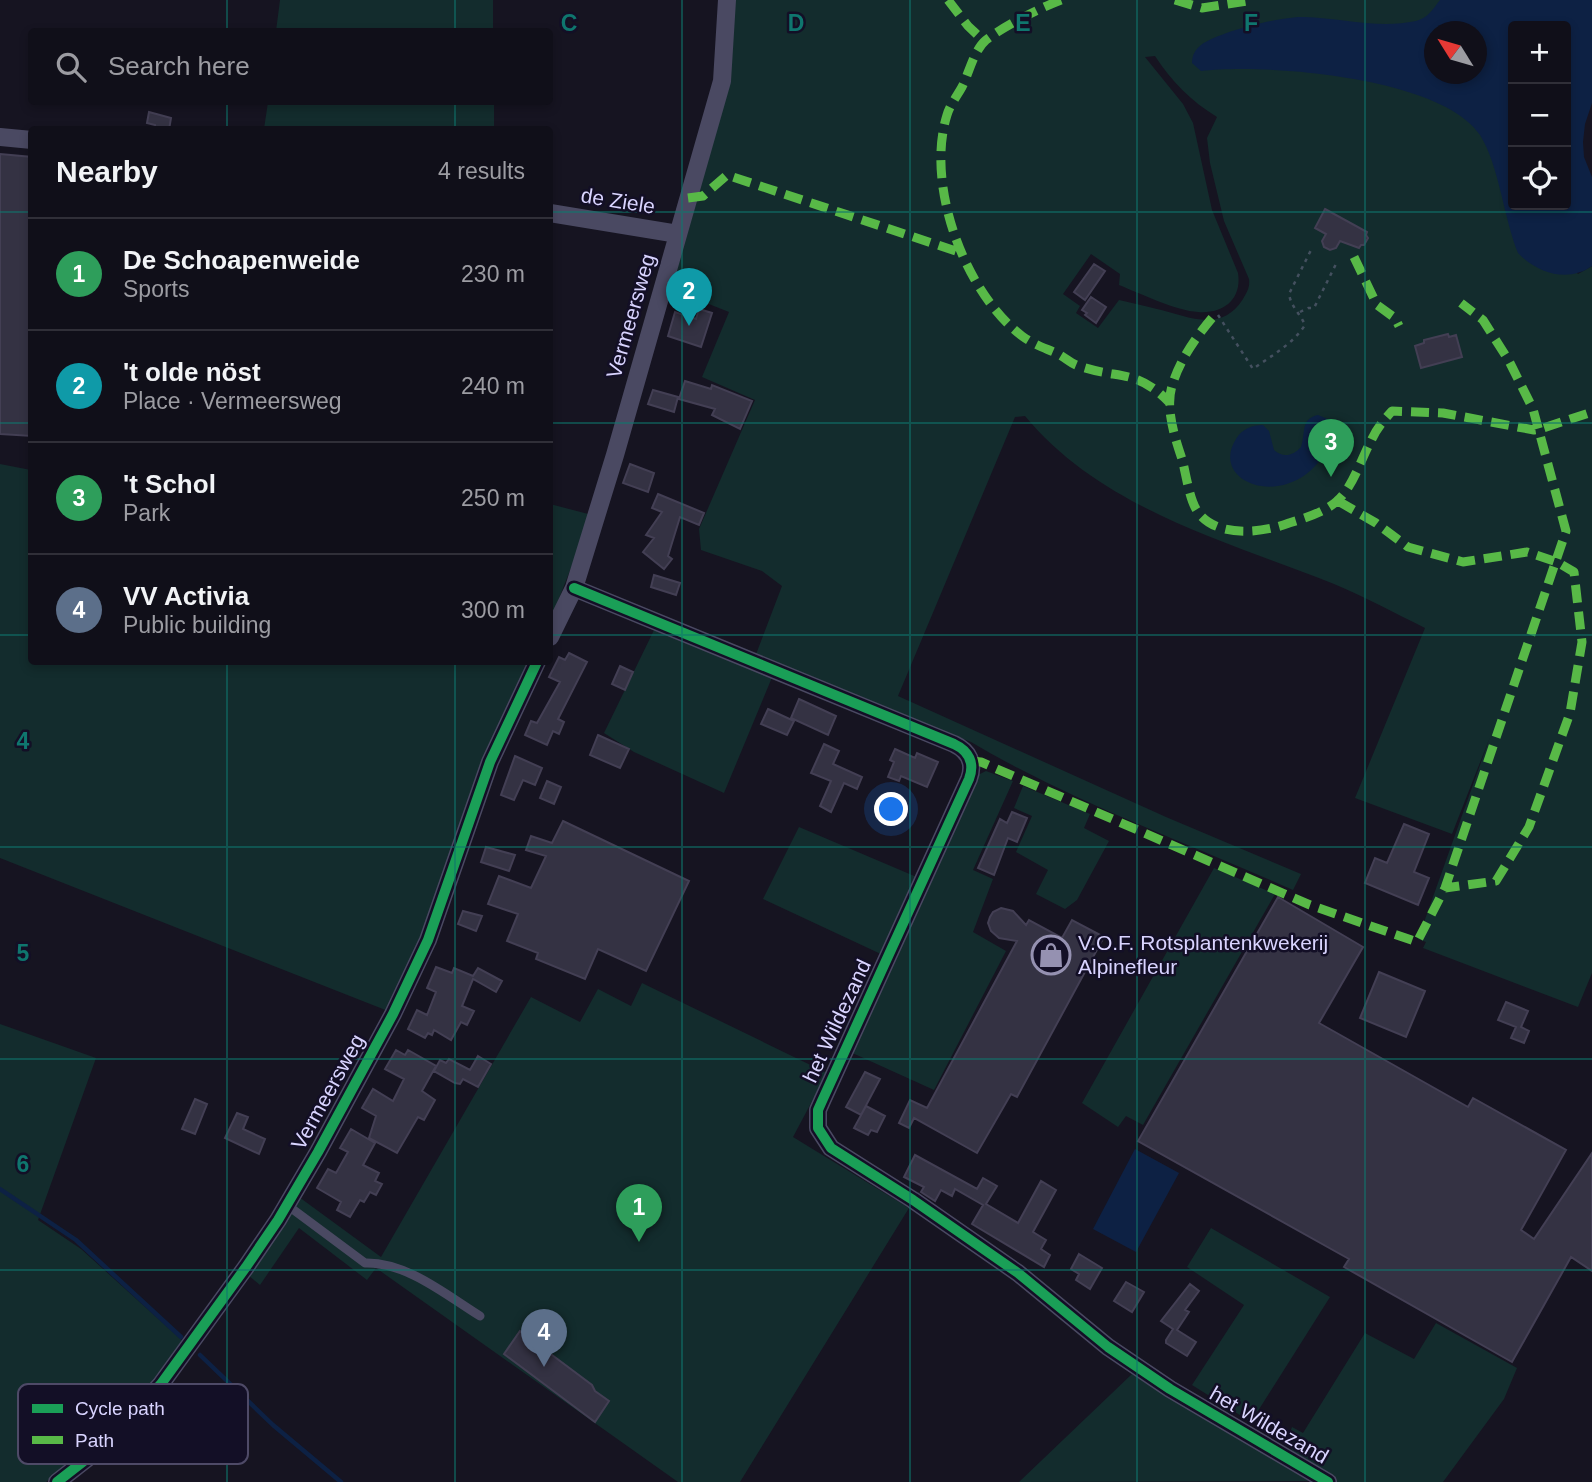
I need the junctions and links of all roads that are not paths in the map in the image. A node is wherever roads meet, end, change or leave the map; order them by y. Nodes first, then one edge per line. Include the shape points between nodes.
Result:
1 (727, 0) edge
2 (0, 137) edge
3 (28, 140) edge
4 (553, 213) edge
5 (678, 234) junction
6 (574, 588) junction
7 (553, 631) edge
8 (536, 665) edge
9 (287, 1205) junction
10 (480, 1316) dead end
11 (161, 1384) edge
12 (80, 1464) edge
13 (57, 1482) edge
14 (1328, 1482) edge

1 - 5 street, Vermeersweg via 722,81
2 - 3 street
4 - 5 street, de Ziele
5 - 6 street, Vermeersweg
6 - 7 street, Vermeersweg
6 - 14 street, het Wildezand via 965,750 972,765 970,779 818,1110 818,1128 831,1148 1018,1273 1108,1347 1181,1396
8 - 9 street, Vermeersweg via 490,762 428,940 393,1014
9 - 10 lane via 365,1263 380,1262 407,1272
9 - 11 street, Vermeersweg
12 - 13 street, Vermeersweg

